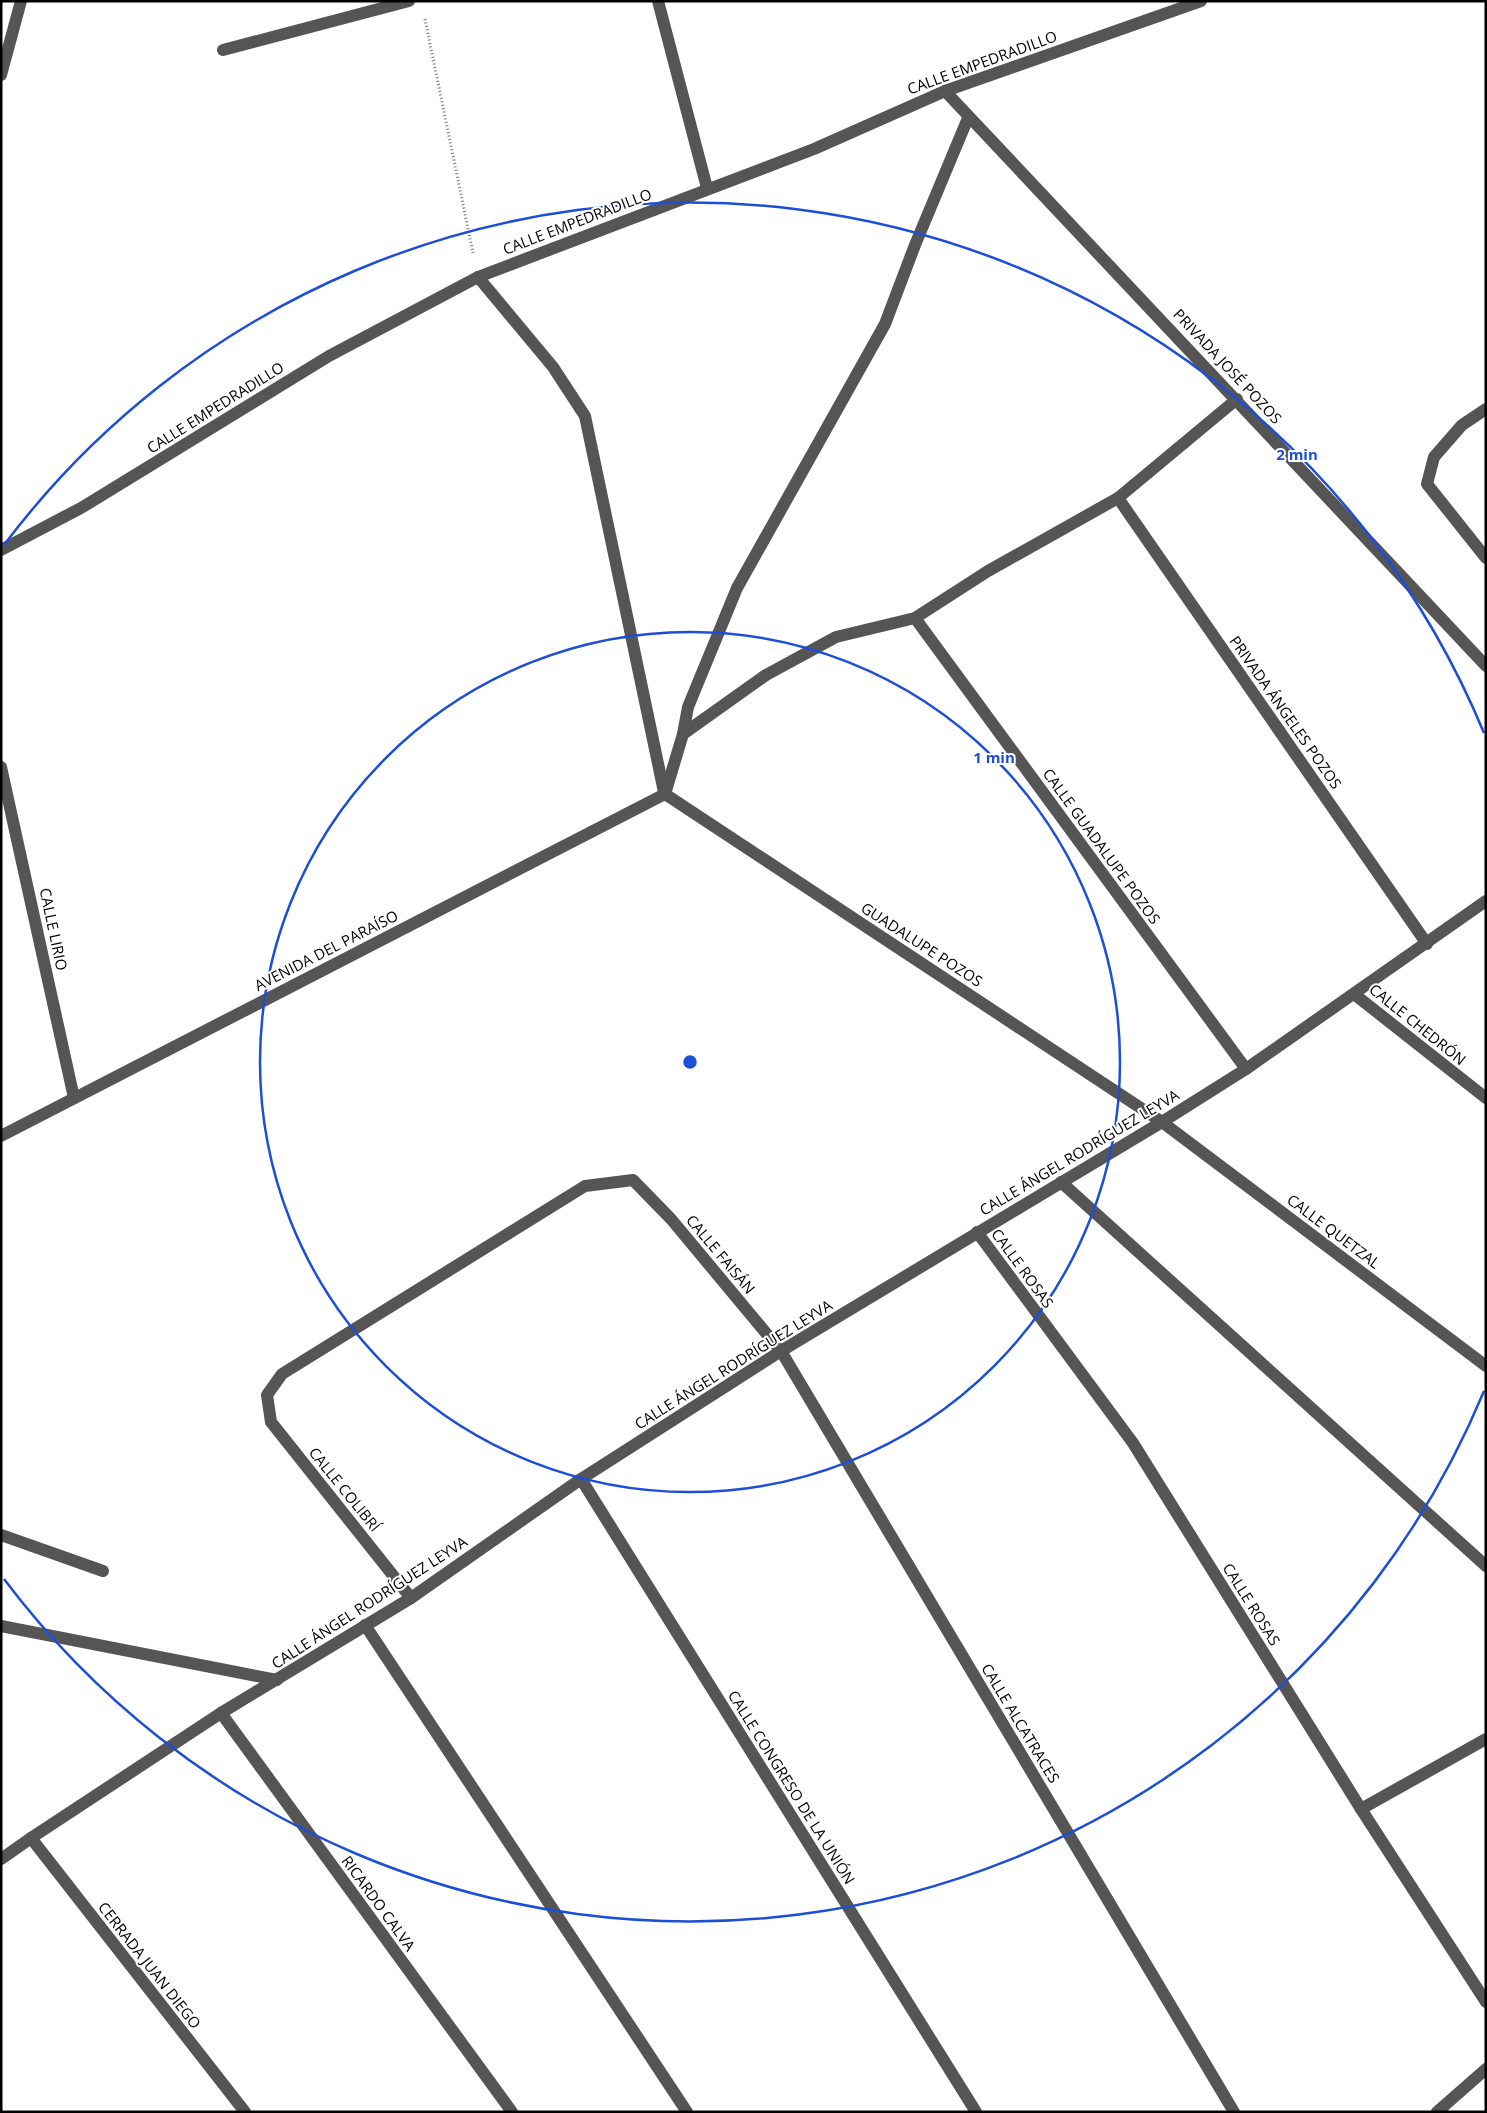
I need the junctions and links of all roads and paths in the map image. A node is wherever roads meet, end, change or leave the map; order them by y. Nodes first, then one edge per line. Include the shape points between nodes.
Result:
1 (21, 1) edge
2 (409, 1) edge
3 (658, 1) edge
4 (1202, 1) edge
5 (423, 11) dead end
6 (223, 50) dead end
7 (1, 75) edge
8 (945, 91) junction
9 (968, 118) junction
10 (707, 188) junction
11 (478, 276) junction
12 (1237, 399) junction
13 (1486, 408) edge
14 (1118, 498) junction
15 (1, 550) edge
16 (1486, 558) edge
17 (915, 618) junction
18 (1486, 666) edge
19 (683, 734) junction
20 (1, 767) edge
21 (665, 794) junction
22 (1486, 901) edge
23 (1427, 944) junction
24 (1354, 994) junction
25 (1246, 1069) junction
26 (74, 1098) junction
27 (1486, 1098) edge
28 (1162, 1122) junction
29 (1, 1136) edge
30 (1061, 1182) junction
31 (977, 1232) junction
32 (781, 1351) junction
33 (1486, 1366) edge
34 (267, 1395) joint
35 (582, 1479) junction
36 (1, 1535) edge
37 (1486, 1566) edge
38 (103, 1571) dead end
39 (411, 1598) junction
40 (365, 1625) junction
41 (1, 1626) edge
42 (277, 1680) junction
43 (221, 1714) junction
44 (1486, 1739) edge
45 (1361, 1809) junction
46 (31, 1838) junction
47 (1, 1859) edge
48 (1486, 2002) edge
49 (1486, 2070) edge
50 (245, 2112) edge
51 (512, 2112) edge
52 (687, 2112) edge
53 (976, 2112) edge
54 (1234, 2112) edge
55 (1437, 2112) edge

1 - 7 street
2 - 6 street
3 - 10 street
4 - 8 street, CALLE EMPEDRADILLO
5 - 11 path
8 - 9 street, PRIVADA JOSÉ POZOS
8 - 10 street, CALLE EMPEDRADILLO via 814,149
9 - 12 street, PRIVADA JOSÉ POZOS
9 - 19 street via 885,324 737,588 688,707
10 - 11 street, CALLE EMPEDRADILLO
11 - 15 street, CALLE EMPEDRADILLO via 329,356 81,508
11 - 21 street via 553,367 585,416
12 - 14 street
12 - 18 street, PRIVADA JOSÉ POZOS
13 - 16 street via 1462,425 1434,457 1427,484
14 - 17 street via 988,571
14 - 23 street, PRIVADA ÁNGELES POZOS
17 - 19 street via 836,637 766,675
17 - 25 street, CALLE GUADALUPE POZOS
19 - 21 street
20 - 26 street, CALLE LIRIO
21 - 26 street, AVENIDA DEL PARAÍSO
21 - 28 street, GUADALUPE POZOS
22 - 23 street, CALLE ÁNGEL RODRÍGUEZ LEYVA
23 - 24 street, CALLE ÁNGEL RODRÍGUEZ LEYVA
24 - 25 street, CALLE ÁNGEL RODRÍGUEZ LEYVA
24 - 27 street, CALLE CHEDRÓN
25 - 28 street, CALLE ÁNGEL RODRÍGUEZ LEYVA
26 - 29 street, AVENIDA DEL PARAÍSO
28 - 30 street, CALLE ÁNGEL RODRÍGUEZ LEYVA
28 - 33 street, CALLE QUETZAL
30 - 31 street, CALLE ÁNGEL RODRÍGUEZ LEYVA
30 - 37 street
31 - 32 street, CALLE ÁNGEL RODRÍGUEZ LEYVA
31 - 45 street, CALLE ROSAS via 1133,1443
32 - 34 street, CALLE FAISÁN via 671,1219 633,1180 585,1186 282,1374
32 - 35 street, CALLE ÁNGEL RODRÍGUEZ LEYVA
32 - 54 street, CALLE ALCATRACES
34 - 39 street, CALLE COLIBRÍ via 271,1422
35 - 39 street, CALLE ÁNGEL RODRÍGUEZ LEYVA
35 - 53 street, CALLE CONGRESO DE LA UNIÓN
36 - 38 street
39 - 40 street, CALLE ÁNGEL RODRÍGUEZ LEYVA
40 - 42 street, CALLE ÁNGEL RODRÍGUEZ LEYVA
40 - 52 street
41 - 42 street
42 - 43 street, CALLE ÁNGEL RODRÍGUEZ LEYVA
43 - 46 street, CALLE ÁNGEL RODRÍGUEZ LEYVA
43 - 51 street, RICARDO CALVA
44 - 45 street
45 - 48 street, CALLE ROSAS
46 - 47 street, CALLE ÁNGEL RODRÍGUEZ LEYVA
46 - 50 street, CERRADA JUAN DIEGO
49 - 55 street

